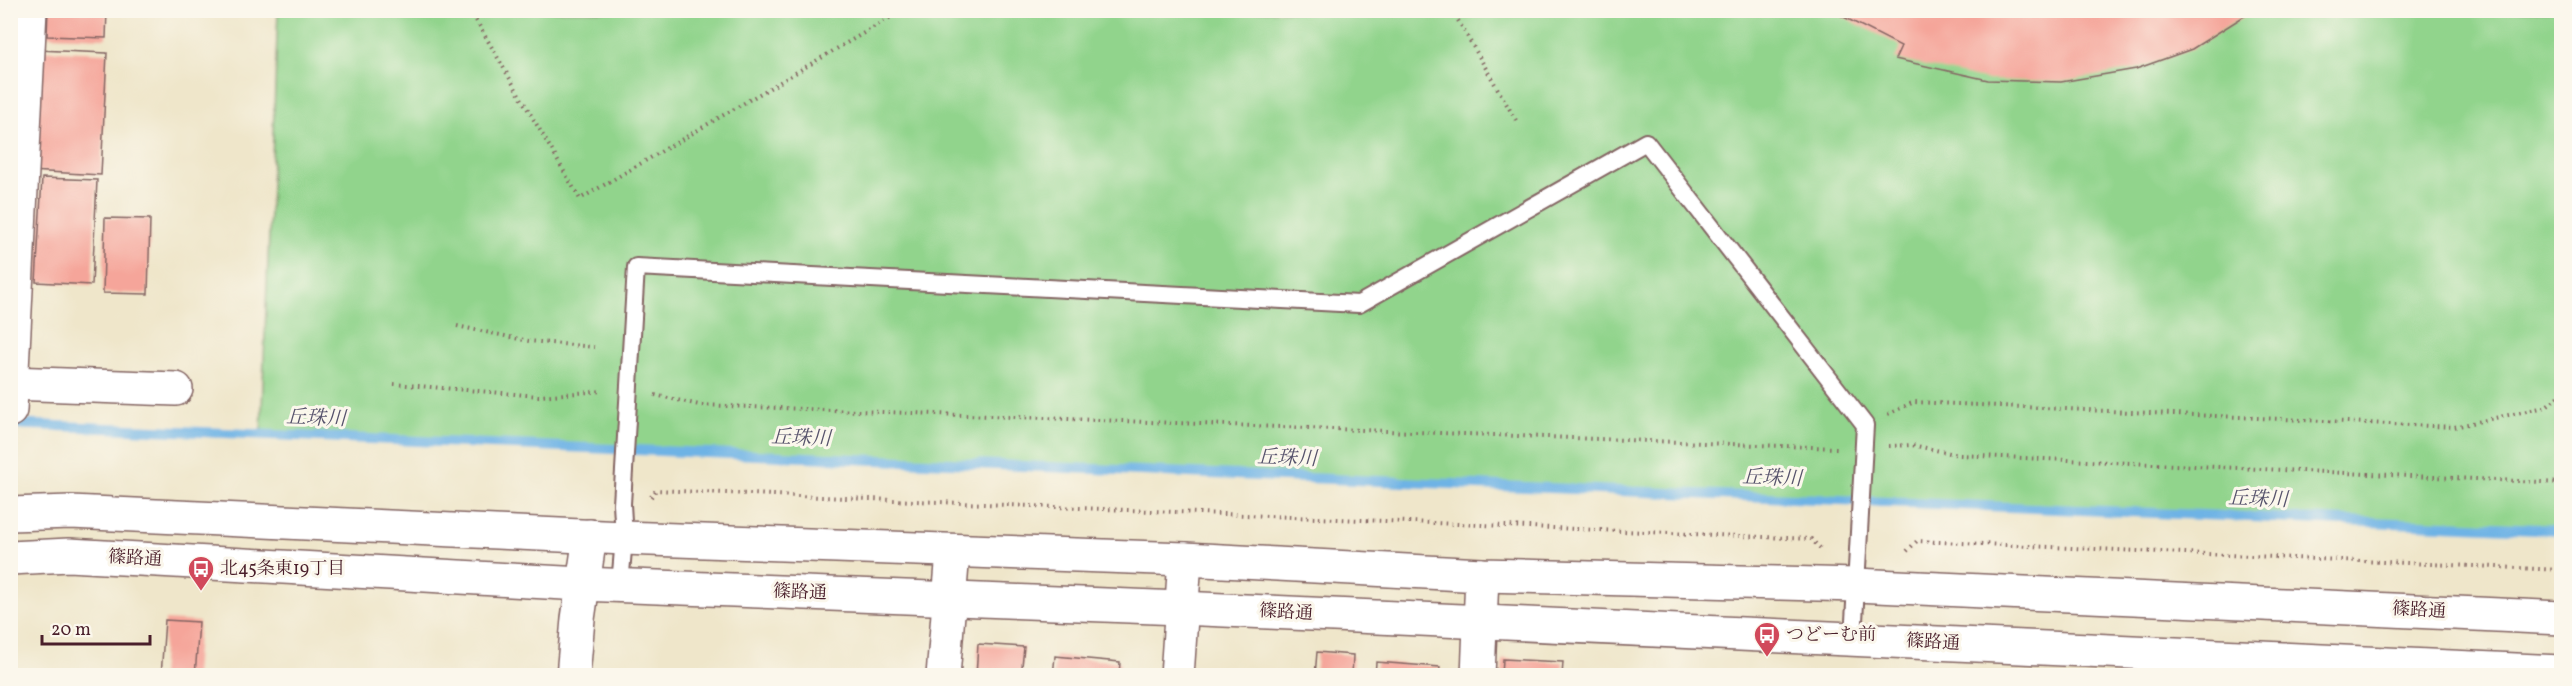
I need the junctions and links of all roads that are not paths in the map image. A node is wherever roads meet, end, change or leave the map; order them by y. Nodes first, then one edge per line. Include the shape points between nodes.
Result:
1 (30, 10) edge
2 (176, 389) dead end
3 (11, 394) edge
4 (10, 514) edge
5 (590, 536) junction
6 (624, 538) junction
7 (953, 552) junction
8 (10, 558) edge
9 (1185, 559) junction
10 (1482, 574) junction
11 (582, 584) junction
12 (620, 585) junction
13 (1856, 585) junction
14 (950, 599) junction
15 (1180, 608) junction
16 (2562, 618) edge
17 (1482, 623) junction
18 (1853, 639) junction
19 (2562, 672) edge
20 (573, 675) edge
21 (943, 675) edge
22 (1177, 675) edge
23 (1478, 675) edge

1 - 3 street
2 - 3 street
4 - 5 street, 篠路通 via 71,512
5 - 6 street, 篠路通
5 - 11 street
6 - 7 street, 篠路通
6 - 12 lane
6 - 13 lane via 623,492 636,267 1359,304 1646,142 1866,425
7 - 9 street, 篠路通
7 - 14 street
8 - 11 street, 篠路通 via 69,555
9 - 10 street, 篠路通
9 - 15 street
10 - 13 street, 篠路通
10 - 17 street
11 - 12 street, 篠路通
11 - 20 street
12 - 14 street, 篠路通
13 - 16 street, 篠路通
13 - 18 lane
14 - 15 street, 篠路通
14 - 21 street
15 - 17 street, 篠路通
15 - 22 street
17 - 18 street, 篠路通
17 - 23 street
18 - 19 street, 篠路通

